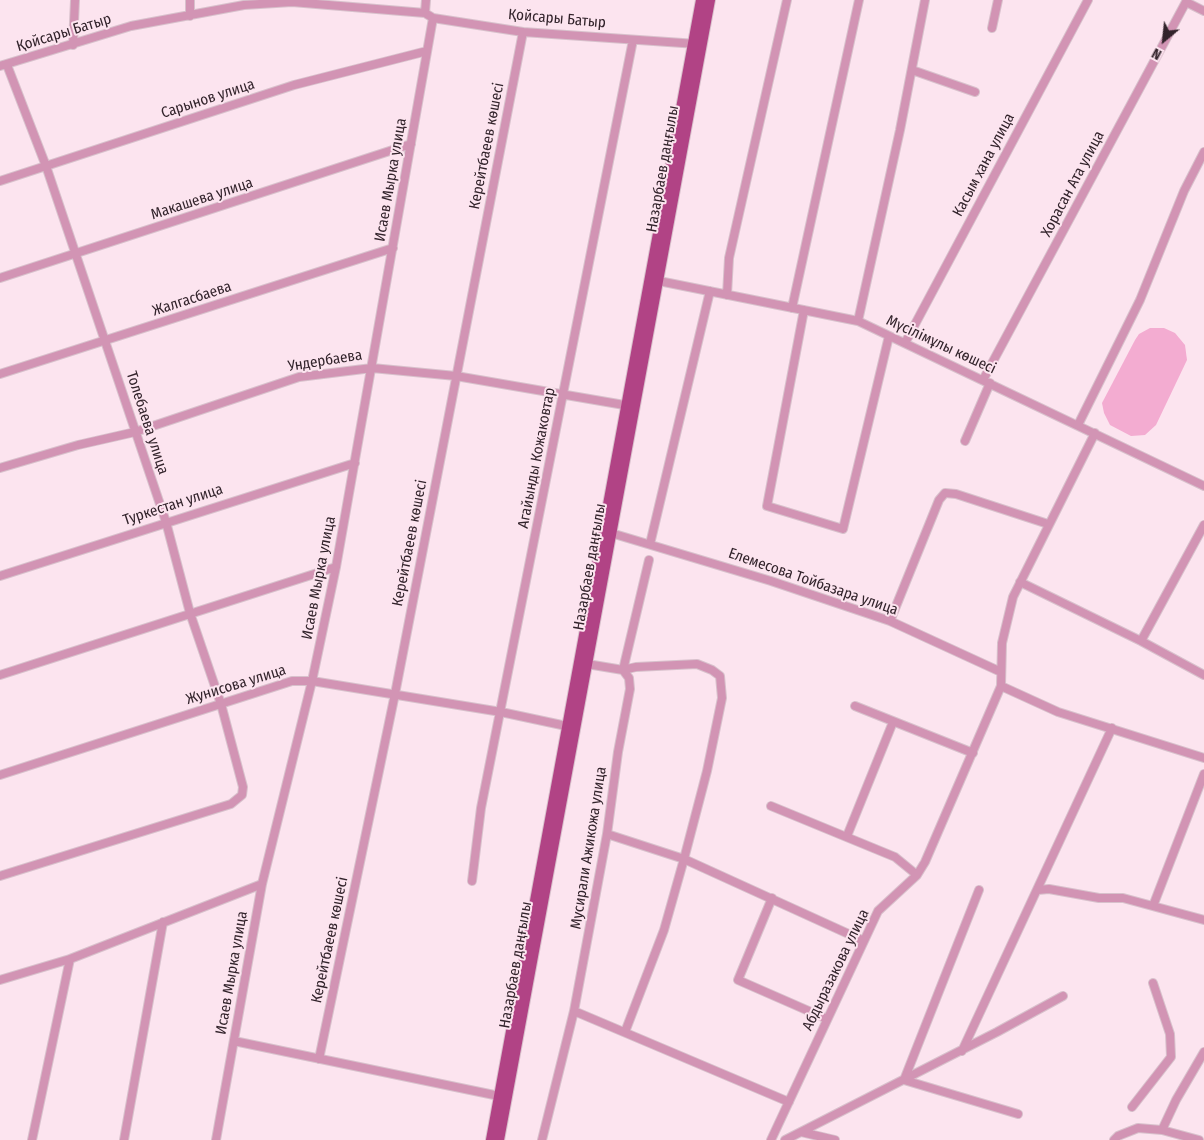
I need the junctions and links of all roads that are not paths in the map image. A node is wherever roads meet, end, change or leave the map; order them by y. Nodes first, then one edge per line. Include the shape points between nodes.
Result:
1 (75, 0) edge
2 (190, 0) edge
3 (426, 0) edge
4 (701, 0) edge
5 (710, 0) edge
6 (787, 0) edge
7 (859, 0) edge
8 (925, 0) edge
9 (998, 0) edge
10 (1088, 0) edge
11 (292, 1) edge
12 (1187, 1) edge
13 (1204, 11) edge
14 (426, 13) junction
15 (190, 16) junction
16 (434, 18) junction
17 (992, 28) dead end
18 (523, 32) junction
19 (633, 40) junction
20 (73, 45) junction
21 (697, 45) junction
22 (428, 51) junction
23 (3, 66) edge
24 (912, 70) junction
25 (975, 92) dead end
26 (411, 144) junction
27 (1204, 152) edge
28 (46, 166) junction
29 (0, 181) edge
30 (393, 248) junction
31 (77, 255) junction
32 (0, 278) edge
33 (654, 280) junction
34 (710, 291) junction
35 (727, 295) junction
36 (792, 308) junction
37 (804, 310) junction
38 (858, 321) junction
39 (889, 336) junction
40 (106, 341) junction
41 (905, 343) junction
42 (372, 368) junction
43 (0, 374) edge
44 (456, 376) junction
45 (986, 382) junction
46 (564, 395) junction
47 (631, 407) junction
48 (1078, 424) junction
49 (135, 432) junction
50 (1096, 433) junction
51 (965, 441) dead end
52 (355, 463) junction
53 (0, 468) edge
54 (1204, 486) edge
55 (166, 522) junction
56 (1048, 524) junction
57 (1204, 525) edge
58 (611, 533) junction
59 (650, 544) junction
60 (649, 560) dead end
61 (336, 567) junction
62 (0, 576) edge
63 (1020, 582) junction
64 (190, 613) junction
65 (890, 621) junction
66 (1141, 641) junction
67 (587, 664) junction
68 (623, 670) junction
69 (1001, 672) junction
70 (0, 675) edge
71 (1204, 676) edge
72 (312, 681) junction
73 (1000, 686) junction
74 (395, 694) junction
75 (221, 704) junction
76 (856, 706) dead end
77 (502, 712) junction
78 (893, 722) junction
79 (571, 727) junction
80 (1112, 728) junction
81 (973, 753) junction
82 (1204, 758) edge
83 (1204, 774) edge
84 (0, 775) edge
85 (771, 806) dead end
86 (607, 834) junction
87 (847, 836) junction
88 (684, 860) junction
89 (917, 875) junction
90 (0, 876) edge
91 (472, 881) dead end
92 (262, 884) junction
93 (979, 890) dead end
94 (1038, 890) junction
95 (772, 898) junction
96 (1153, 906) junction
97 (1204, 920) edge
98 (164, 922) junction
99 (864, 940) junction
100 (70, 959) junction
101 (0, 980) edge
102 (1153, 983) dead end
103 (1063, 996) dead end
104 (574, 1011) junction
105 (827, 1019) junction
106 (625, 1032) junction
107 (234, 1041) junction
108 (962, 1050) junction
109 (1204, 1052) edge
110 (319, 1059) junction
111 (904, 1080) junction
112 (499, 1096) junction
113 (789, 1102) junction
114 (1132, 1107) dead end
115 (1018, 1114) dead end
116 (1162, 1130) junction
117 (801, 1132) junction
118 (32, 1140) edge
119 (124, 1140) edge
120 (216, 1140) edge
121 (491, 1140) edge
122 (499, 1140) edge
123 (542, 1140) edge
124 (771, 1140) edge
125 (785, 1140) edge
126 (834, 1140) edge
127 (1114, 1140) edge
128 (1199, 1140) edge

1 - 20 street
2 - 15 street
3 - 14 street
4 - 21 main road, Назарбаев даңғылы
5 - 21 main road, Назарбаев даңғылы
6 - 35 street via 729,258
7 - 36 street
8 - 24 street
9 - 17 street
10 - 41 street, Касым хана улица
11 - 14 street, Қойсары Батыр
11 - 15 street, Қойсары Батыр via 244,5
12 - 13 street
12 - 45 street, Хорасан Ата улица
14 - 16 street, Қойсары Батыр
15 - 20 street, Қойсары Батыр via 131,26
16 - 18 street, Қойсары Батыр
16 - 22 street, Исаев Мырка улица
18 - 19 street, Қойсары Батыр
18 - 44 street, Керейтбаеев көшесі
19 - 21 street, Қойсары Батыр
19 - 46 street, Агайынды Кожаковтар
20 - 23 street, Қойсары Батыр
21 - 33 main road, Назарбаев даңғылы
22 - 26 street, Исаев Мырка улица
22 - 28 street, Сарынов улица via 294,85
23 - 28 street, Толебаева улица
24 - 25 street
24 - 38 street
26 - 30 street, Исаев Мырка улица
26 - 31 street, Макашева улица
27 - 48 street via 1184,191 1140,300
28 - 29 street, Сарынов улица
28 - 31 street, Толебаева улица
30 - 40 street, Жалгасбаева
30 - 42 street, Исаев Мырка улица
31 - 32 street, Макашева улица
31 - 40 street, Толебаева улица
33 - 34 street, Мүсілімұлы көшесі
33 - 47 main road, Назарбаев даңғылы
34 - 35 street, Мүсілімұлы көшесі
34 - 59 street
35 - 36 street, Мүсілімұлы көшесі
36 - 37 street, Мүсілімұлы көшесі
37 - 38 street, Мүсілімұлы көшесі
37 - 39 street via 768,506 842,529
38 - 39 street, Мүсілімұлы көшесі
39 - 41 street, Мүсілімұлы көшесі
40 - 43 street, Жалгасбаева
40 - 49 street, Толебаева улица
41 - 45 street, Мүсілімұлы көшесі
42 - 44 street, Ундербаева
42 - 49 street, Ундербаева via 299,377
42 - 52 street, Исаев Мырка улица
44 - 46 street, Ундербаева
44 - 74 street, Керейтбаеев көшесі
45 - 48 street, Мүсілімұлы көшесі
45 - 51 street
46 - 47 street, Ундербаева
46 - 77 street, Агайынды Кожаковтар
47 - 58 main road, Назарбаев даңғылы
47 - 79 main road, Назарбаев даңғылы
48 - 50 street, Мүсілімұлы көшесі
49 - 53 street, Ундербаева
49 - 55 street, Толебаева улица
50 - 54 street, Мүсілімұлы көшесі
50 - 56 street, Абдыразакова улица
52 - 55 street, Туркестан улица
52 - 61 street, Исаев Мырка улица
55 - 62 street, Туркестан улица
55 - 64 street, Толебаева улица
56 - 63 street, Абдыразакова улица
56 - 65 street via 945,492
57 - 66 street
58 - 59 street, Елемесова Тойбазара улица
58 - 67 main road, Назарбаев даңғылы
59 - 65 street, Елемесова Тойбазара улица
60 - 68 street
61 - 64 street
61 - 72 street, Исаев Мырка улица
63 - 66 street
63 - 69 street, Абдыразакова улица via 1002,643
64 - 70 street
64 - 75 street, Толебаева улица
65 - 69 street, Елемесова Тойбазара улица
66 - 71 street
67 - 68 street
67 - 79 main road, Назарбаев даңғылы
68 - 86 street, Мусирали Ажикожа улица via 629,678 630,690
68 - 88 street via 696,664 720,676 722,698
69 - 73 street, Абдыразакова улица
72 - 74 street, Жунисова улица
72 - 75 street, Жунисова улица via 292,681
72 - 92 street, Исаев Мырка улица
73 - 80 street via 1058,712
73 - 81 street, Абдыразакова улица
74 - 77 street, Жунисова улица
74 - 110 street, Керейтбаеев көшесі
75 - 84 street, Жунисова улица
75 - 90 street, Толебаева улица via 243,787 242,795 231,804
76 - 78 street
77 - 79 street, Жунисова улица
77 - 91 street, Агайынды Кожаковтар via 481,808
78 - 81 street
78 - 87 street
79 - 112 main road, Назарбаев даңғылы
79 - 122 main road, Назарбаев даңғылы
80 - 82 street
80 - 94 street
81 - 89 street, Абдыразакова улица
83 - 96 street
85 - 87 street
86 - 88 street
86 - 104 street, Мусирали Ажикожа улица
87 - 89 street via 895,857
88 - 95 street
88 - 106 street via 664,930
89 - 99 street, Абдыразакова улица via 878,911
92 - 98 street
92 - 107 street, Исаев Мырка улица
93 - 111 street
94 - 96 street via 1123,898
94 - 108 street
95 - 99 street
95 - 105 street via 738,980
96 - 97 street
98 - 100 street
98 - 119 street
99 - 105 street, Абдыразакова улица
100 - 101 street
100 - 118 street
102 - 114 street via 1170,1034 1171,1057
103 - 108 street
104 - 106 street
104 - 123 street, Мусирали Ажикожа улица
105 - 113 street, Абдыразакова улица
106 - 113 street
107 - 110 street
107 - 120 street, Исаев Мырка улица
108 - 111 street
109 - 116 street
110 - 112 street
111 - 115 street
111 - 117 street
112 - 121 main road, Назарбаев даңғылы
113 - 124 street, Абдыразакова улица
116 - 127 street via 1138,1128
116 - 128 street
117 - 125 street
117 - 126 street

